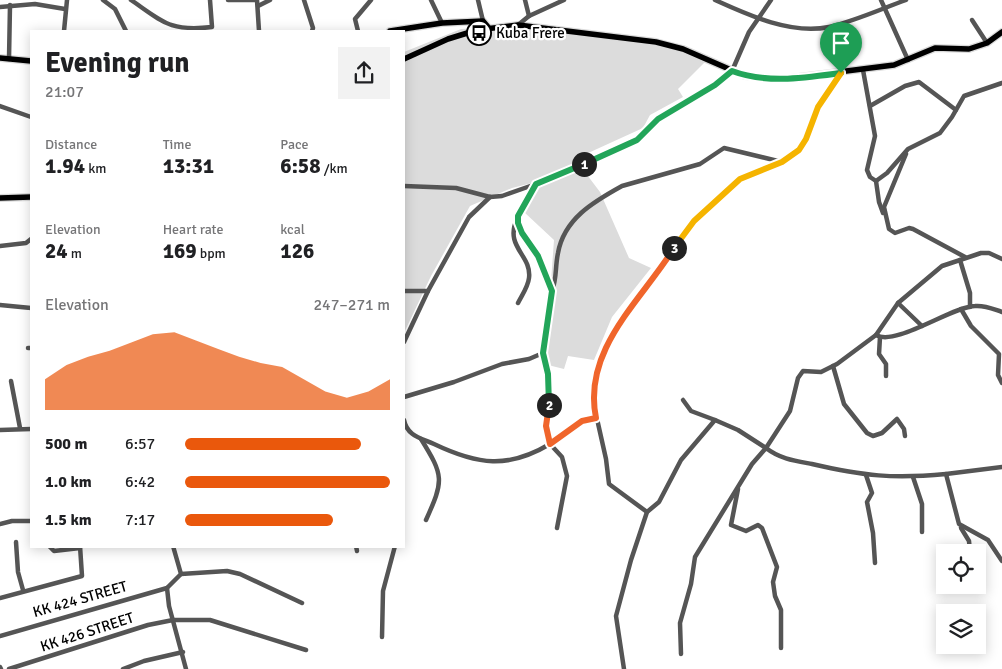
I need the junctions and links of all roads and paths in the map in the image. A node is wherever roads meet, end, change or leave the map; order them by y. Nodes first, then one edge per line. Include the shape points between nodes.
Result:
1 (67, 0) edge
2 (102, 0) edge
3 (131, 0) edge
4 (210, 0) edge
5 (228, 0) edge
6 (270, 0) edge
7 (304, 0) edge
8 (371, 0) edge
9 (430, 0) edge
10 (478, 0) edge
11 (525, 0) edge
12 (564, 0) edge
13 (714, 0) edge
14 (771, 0) edge
15 (881, 0) edge
16 (906, 0) edge
17 (257, 2) edge
18 (0, 6) edge
19 (10, 6) junction
20 (883, 8) junction
21 (66, 9) junction
22 (529, 16) junction
23 (757, 17) junction
24 (972, 20) dead end
25 (484, 21) junction
26 (442, 23) junction
27 (518, 25) junction
28 (488, 27) junction
29 (64, 30) edge
30 (125, 30) edge
31 (259, 30) edge
32 (312, 30) edge
33 (358, 30) edge
34 (396, 30) edge
35 (1002, 32) edge
36 (987, 43) junction
37 (0, 58) edge
38 (9, 58) junction
39 (405, 59) edge
40 (908, 60) junction
41 (30, 61) edge
42 (863, 70) junction
43 (732, 71) junction
44 (841, 73) junction
45 (1002, 83) edge
46 (0, 106) edge
47 (870, 106) junction
48 (956, 110) junction
49 (30, 117) edge
50 (908, 149) junction
51 (782, 162) junction
52 (876, 181) junction
53 (536, 184) junction
54 (405, 186) edge
55 (490, 196) junction
56 (30, 197) edge
57 (0, 198) edge
58 (518, 216) junction
59 (885, 216) junction
60 (30, 240) edge
61 (0, 246) edge
62 (965, 257) junction
63 (1002, 259) edge
64 (960, 260) junction
65 (405, 291) edge
66 (428, 291) junction
67 (552, 291) junction
68 (518, 303) dead end
69 (898, 303) junction
70 (0, 305) edge
71 (970, 307) junction
72 (30, 308) edge
73 (961, 309) junction
74 (1002, 312) edge
75 (922, 326) junction
76 (878, 336) junction
77 (405, 337) edge
78 (543, 353) junction
79 (833, 366) junction
80 (886, 376) dead end
81 (11, 380) dead end
82 (1002, 383) edge
83 (405, 398) edge
84 (683, 400) dead end
85 (596, 418) junction
86 (715, 420) junction
87 (405, 423) edge
88 (20, 428) junction
89 (30, 429) edge
90 (0, 430) edge
91 (905, 436) dead end
92 (420, 438) junction
93 (550, 444) junction
94 (766, 448) junction
95 (1002, 467) edge
96 (946, 474) junction
97 (866, 475) junction
98 (913, 477) junction
99 (738, 489) junction
100 (647, 512) junction
101 (426, 520) dead end
102 (30, 521) edge
103 (0, 524) edge
104 (557, 528) dead end
105 (962, 528) junction
106 (922, 532) dead end
107 (16, 542) dead end
108 (969, 544) edge
109 (51, 548) edge
110 (75, 548) edge
111 (80, 548) edge
112 (174, 548) edge
113 (394, 548) edge
114 (1002, 561) edge
115 (875, 563) dead end
116 (181, 574) junction
117 (167, 588) junction
118 (23, 590) junction
119 (0, 598) edge
120 (302, 604) dead end
121 (173, 620) junction
122 (0, 636) edge
123 (382, 637) dead end
124 (781, 648) dead end
125 (306, 650) dead end
126 (183, 652) junction
127 (681, 654) dead end
128 (9, 669) edge
129 (123, 669) edge
130 (186, 669) edge
131 (624, 669) edge

1 - 21 street
2 - 30 street via 114,9
3 - 4 street via 175,28 212,27
5 - 17 street
6 - 17 street
7 - 32 street
8 - 33 street via 355,19
9 - 26 street
10 - 25 street
11 - 22 street
12 - 22 street
13 - 23 street
14 - 23 street
15 - 20 street
16 - 20 street
17 - 31 street
18 - 19 street
19 - 21 street via 35,4
19 - 38 street
20 - 23 street via 829,27 806,28
20 - 40 street
21 - 29 street
22 - 27 street
23 - 43 street
24 - 36 street
25 - 26 main road
25 - 28 main road
26 - 34 main road
27 - 28 main road
27 - 43 main road via 656,42 683,49
28 - 39 main road via 448,39
35 - 36 main road
36 - 40 main road via 958,51 934,48
37 - 38 main road
38 - 41 main road
40 - 42 main road
42 - 44 main road
42 - 47 street
43 - 44 main road via 756,78 783,79
43 - 53 street via 658,119 637,140
44 - 51 street via 814,114 806,139 792,157
45 - 48 street via 968,94
46 - 49 street
47 - 48 street via 905,86 919,82
47 - 52 street via 875,136 867,170
48 - 50 street via 940,133
50 - 52 street via 887,174
50 - 59 street via 884,207
51 - 67 street via 724,148 700,164 611,192 589,205 563,234
51 - 85 street via 740,179 682,233 659,270 624,313 614,332 593,393
52 - 59 street via 878,202
53 - 55 street via 511,194
53 - 58 street
54 - 55 street via 456,188
55 - 66 street via 469,216
56 - 57 main road
58 - 67 street via 522,233 538,256
58 - 68 street via 513,240 530,274
59 - 62 street via 890,230 895,233 914,229
60 - 61 street
62 - 63 street via 989,253
62 - 64 street
64 - 69 street via 938,269
64 - 71 street via 970,293
65 - 66 street
66 - 77 street
67 - 78 street
69 - 75 street
69 - 76 street
70 - 72 street
71 - 73 street
71 - 74 street
73 - 75 street
73 - 82 street via 971,326 999,354 998,374
75 - 76 street
76 - 79 street
76 - 80 street via 878,354 886,364
78 - 83 street
78 - 93 street via 550,392 546,426
79 - 91 street via 844,404 867,433 874,436 882,433 897,419
79 - 94 street via 822,372 804,369 801,372 790,411
81 - 88 street
84 - 86 street via 690,412
85 - 93 street via 582,421
85 - 100 street via 609,484
86 - 94 street via 746,434
86 - 100 street via 681,460 659,502
87 - 92 street via 408,431
88 - 89 street
88 - 90 street
92 - 93 street via 455,454 501,462 518,459
92 - 101 street via 436,463 441,483
93 - 104 street via 562,457 567,476
94 - 97 street via 782,458
94 - 99 street via 752,464
95 - 96 street
96 - 98 street
96 - 105 street via 957,520
97 - 98 street
97 - 115 street via 872,494 867,502
98 - 106 street via 922,504
99 - 124 street via 731,525 746,531 758,525 762,528 777,567 773,582 781,610
99 - 127 street via 695,556 680,623
100 - 131 street via 616,616
102 - 103 street
105 - 108 street
105 - 114 street via 988,540
107 - 118 street
109 - 110 street via 54,552
111 - 118 street via 82,576
112 - 116 street
113 - 123 street via 383,591
116 - 117 street
116 - 120 street via 227,571 240,574
117 - 121 street
117 - 122 street, KK 424 STREET
118 - 119 street
121 - 125 street, KK 426 STREET via 210,620
121 - 126 street
121 - 128 street, KK 426 STREET
126 - 129 street via 144,660
126 - 130 street

